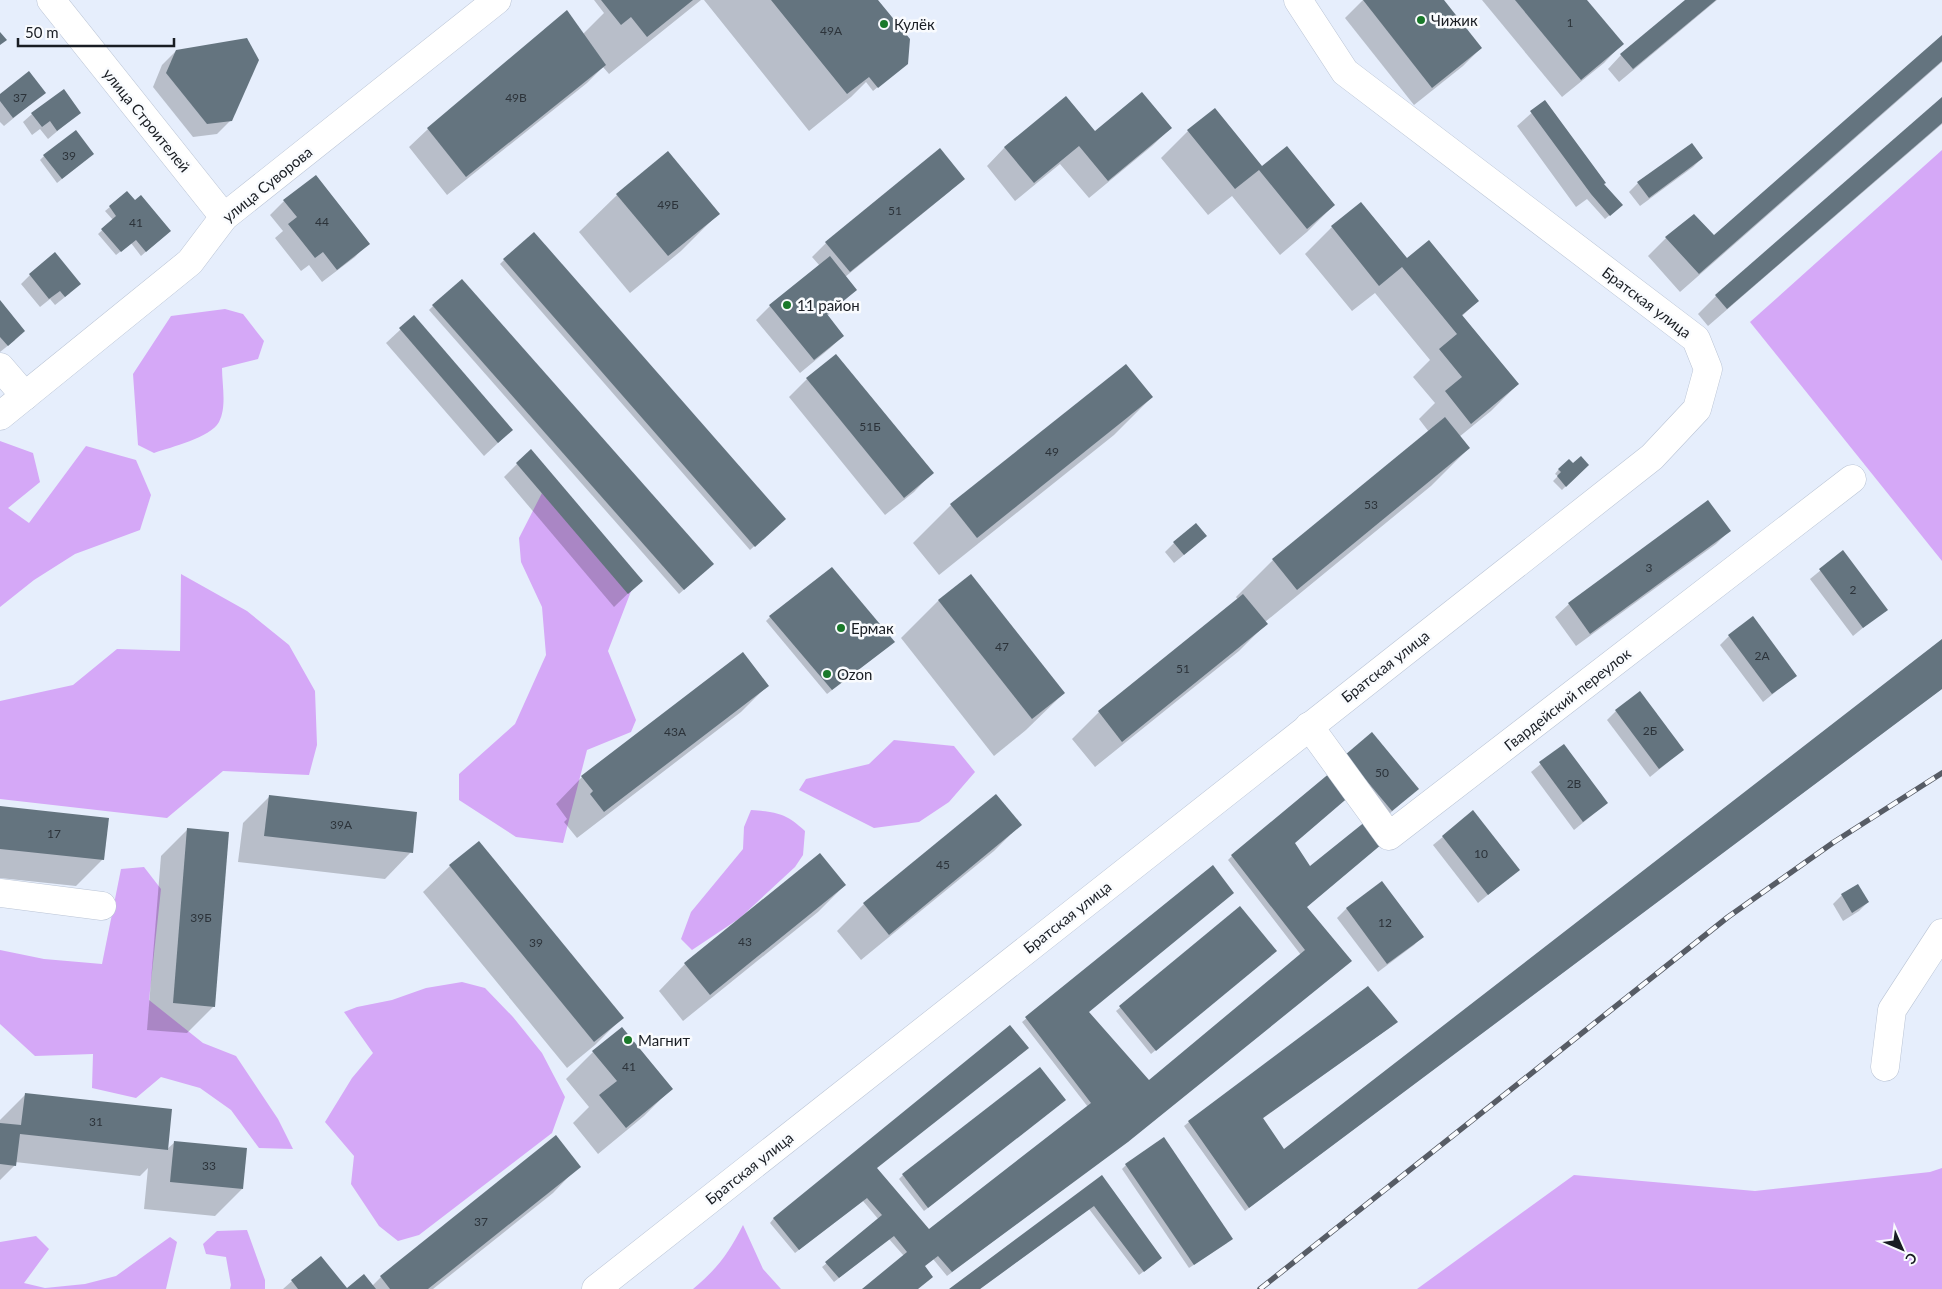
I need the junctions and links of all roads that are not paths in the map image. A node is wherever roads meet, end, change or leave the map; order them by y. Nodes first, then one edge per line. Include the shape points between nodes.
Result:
1 (50, 0) edge
2 (497, 0) edge
3 (1298, 0) edge
4 (224, 217) junction
5 (0, 367) edge
6 (25, 396) junction
7 (0, 416) edge
8 (1852, 479) dead end
9 (1309, 726) junction
10 (0, 893) edge
11 (102, 906) dead end
12 (1942, 932) edge
13 (1884, 1067) dead end
14 (596, 1289) edge

1 - 4 street, улица Строителей
2 - 4 street, улица Суворова
3 - 9 street, Братская улица via 1345,72 1696,339 1708,369 1697,409 1652,457
4 - 6 street, улица Суворова via 190,262
5 - 6 street
6 - 7 street, улица Суворова
8 - 9 street, Гвардейский переулок via 1389,836
9 - 14 street, Братская улица
10 - 11 street
12 - 13 street via 1892,1010

